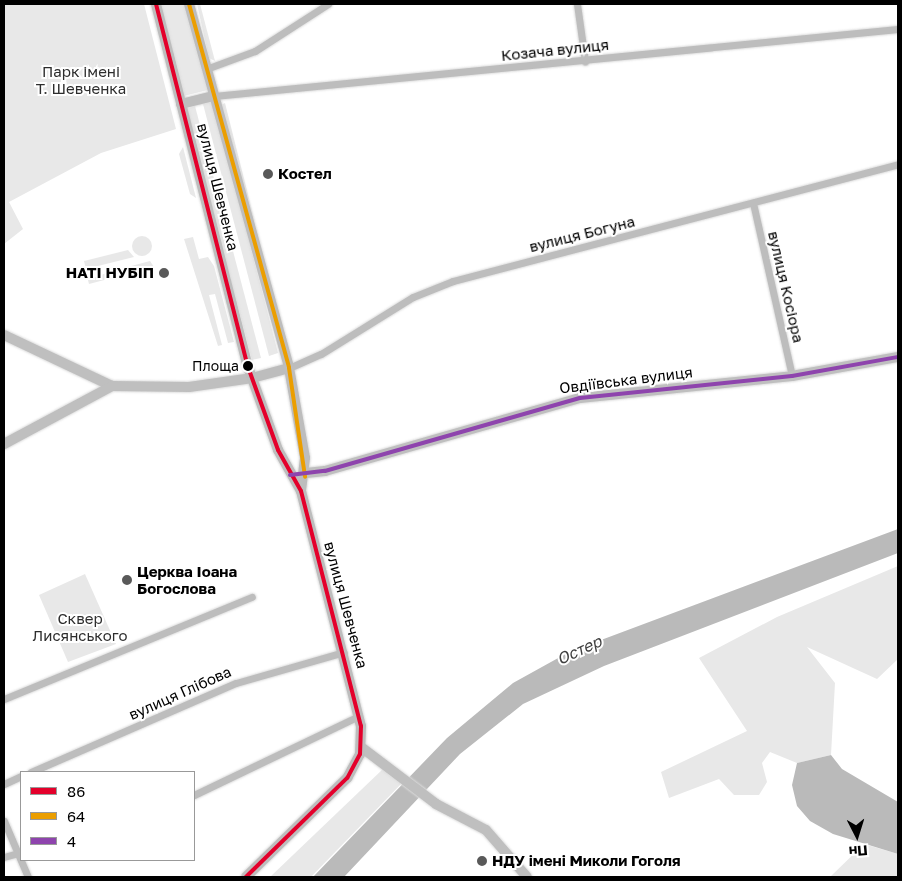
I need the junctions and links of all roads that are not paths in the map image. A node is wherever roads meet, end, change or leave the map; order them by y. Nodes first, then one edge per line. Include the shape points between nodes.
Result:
1 (156, 4) edge
2 (189, 4) edge
3 (328, 4) edge
4 (577, 4) edge
5 (898, 29) edge
6 (585, 60) junction
7 (206, 69) junction
8 (214, 96) junction
9 (181, 104) junction
10 (898, 164) edge
11 (753, 204) junction
12 (4, 335) edge
13 (898, 357) edge
14 (289, 368) junction
15 (792, 376) junction
16 (252, 378) junction
17 (112, 386) junction
18 (4, 444) edge
19 (306, 473) junction
20 (290, 476) junction
21 (301, 491) junction
22 (252, 597) dead end
23 (344, 652) junction
24 (4, 699) edge
25 (359, 716) junction
26 (361, 747) junction
27 (33, 771) edge
28 (20, 776) edge
29 (4, 784) edge
30 (195, 795) edge
31 (4, 821) edge
32 (19, 852) edge
33 (4, 857) edge
34 (22, 861) edge
35 (28, 877) edge
36 (246, 877) edge
37 (528, 877) edge

1 - 9 main road, вулиця Шевченка
2 - 7 main road, вулиця Шевченка
3 - 7 street via 255,51
4 - 6 street
5 - 6 street, Козача вулиця
6 - 8 street, Козача вулиця
7 - 8 main road, вулиця Шевченка
8 - 9 main road
8 - 14 main road, вулиця Шевченка
9 - 16 main road, вулиця Шевченка
10 - 11 street, вулиця Богуна
11 - 14 street, вулиця Богуна via 453,281 413,297 321,354
11 - 15 street, вулиця Косіора
12 - 17 main road
13 - 15 main road, Овдіївська вулиця
14 - 16 main road
14 - 19 main road, вулиця Шевченка
15 - 19 main road, Овдіївська вулиця via 567,401 325,471
16 - 17 main road via 189,387
16 - 20 main road, вулиця Шевченка
17 - 18 main road
19 - 20 main road
19 - 21 main road
20 - 21 main road, вулиця Шевченка
21 - 23 main road, вулиця Шевченка
22 - 24 street
23 - 25 main road, вулиця Шевченка
23 - 27 street, вулиця Глібова via 236,683
25 - 26 main road, вулиця Шевченка
25 - 30 street
26 - 36 main road via 347,778
26 - 37 main road via 436,804 486,830
28 - 29 street
31 - 32 street
32 - 33 street
34 - 35 street

